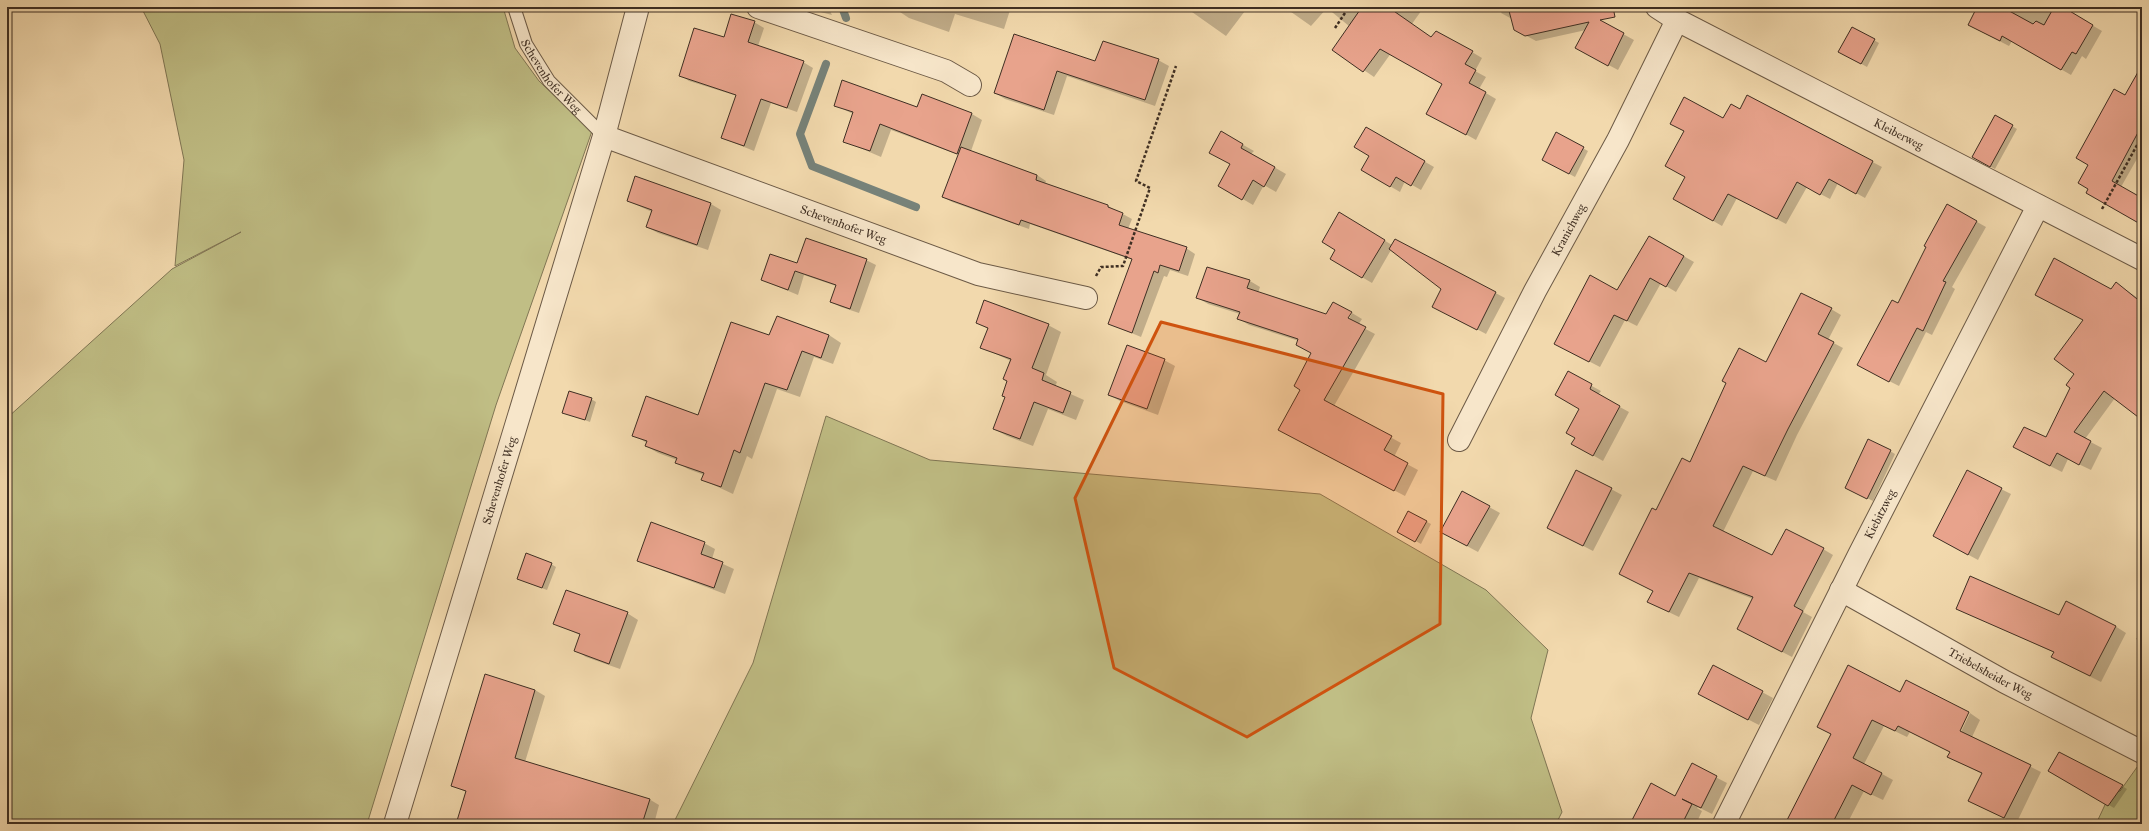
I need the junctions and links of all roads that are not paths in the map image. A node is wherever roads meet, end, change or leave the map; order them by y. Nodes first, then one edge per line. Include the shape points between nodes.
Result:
1 (514, 7) edge
2 (638, 7) edge
3 (758, 7) edge
4 (1657, 7) edge
5 (1678, 20) junction
6 (970, 85) dead end
7 (604, 136) junction
8 (2038, 206) junction
9 (2142, 259) edge
10 (1086, 298) road end
11 (1458, 440) dead end
12 (1841, 590) junction
13 (2142, 752) edge
14 (395, 824) edge
15 (1724, 824) edge

1 - 7 lane, Schevenhofer Weg via 526,44 549,80
2 - 7 street, Schevenhofer Weg
3 - 6 street via 946,71
4 - 5 street, Kleiberweg
5 - 8 street, Kleiberweg
5 - 11 street, Kranichweg via 1618,140 1535,290
7 - 10 street, Schevenhofer Weg via 978,274
7 - 14 street, Schevenhofer Weg
8 - 9 street, Kleiberweg
8 - 12 street, Kiebitzweg
12 - 13 street, Triebelsheider Weg via 2005,682
12 - 15 street, Kiebitzweg

